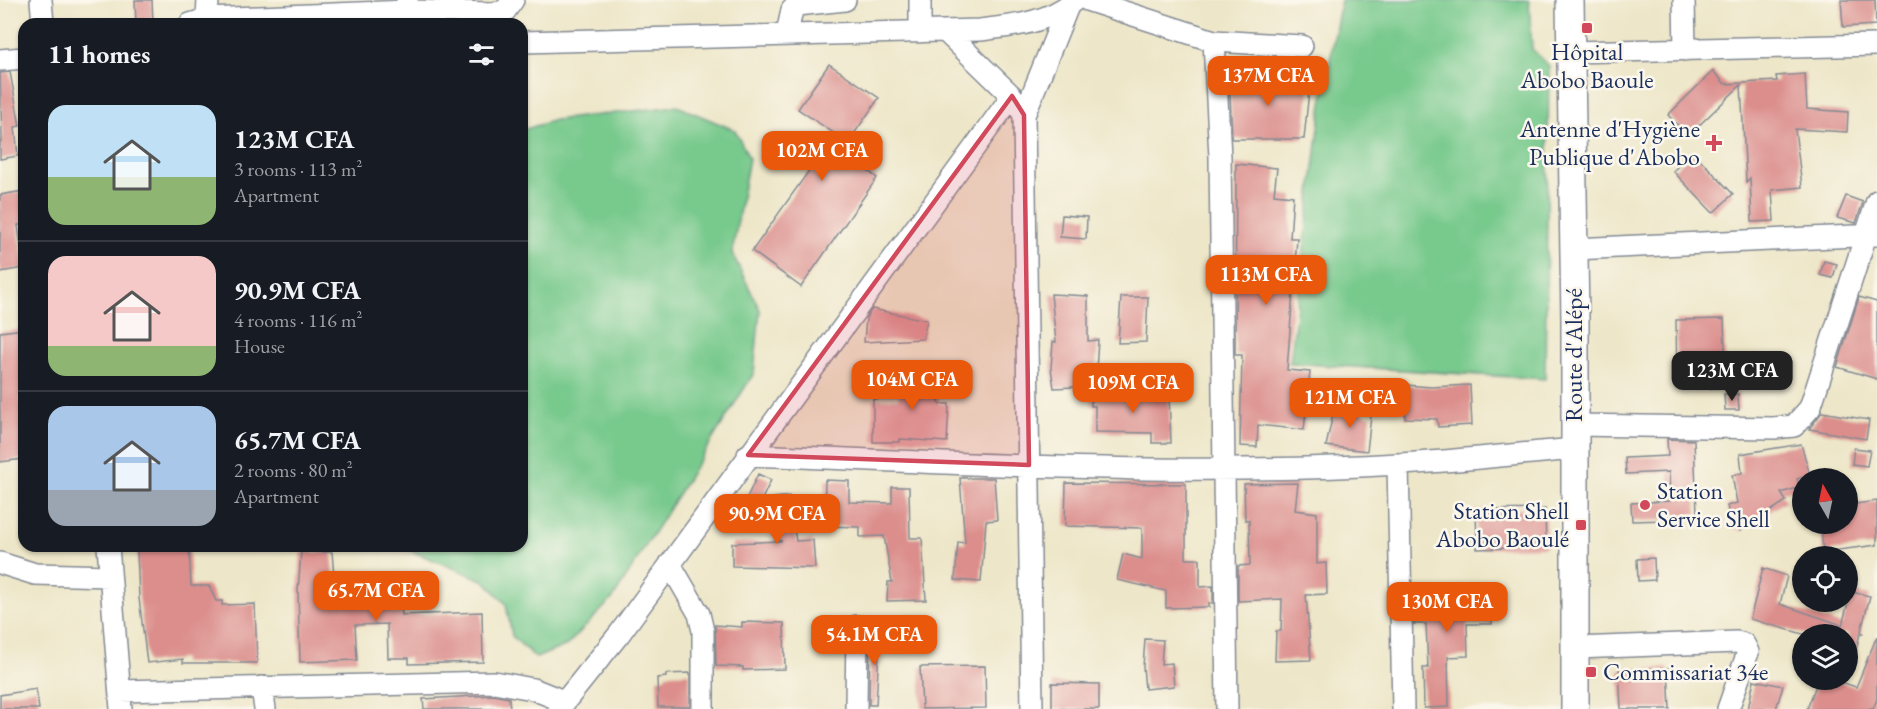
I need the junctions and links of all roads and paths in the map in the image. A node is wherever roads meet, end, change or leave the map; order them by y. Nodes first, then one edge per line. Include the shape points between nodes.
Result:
1 (41, 0) edge
2 (513, 0) edge
3 (845, 0) edge
4 (920, 0) edge
5 (1570, 0) edge
6 (1684, 0) edge
7 (1077, 2) edge
8 (407, 5) edge
9 (202, 14) edge
10 (42, 18) edge
11 (920, 32) junction
12 (946, 32) junction
13 (787, 34) junction
14 (1214, 41) junction
15 (528, 42) edge
16 (1876, 45) edge
17 (1302, 46) dead end
18 (1685, 50) junction
19 (1571, 52) junction
20 (18, 58) edge
21 (0, 60) edge
22 (1012, 96) junction
23 (1024, 115) junction
24 (1877, 201) edge
25 (1871, 237) edge
26 (1574, 249) junction
27 (1574, 437) junction
28 (748, 454) junction
29 (1398, 464) junction
30 (1029, 465) junction
31 (1224, 469) junction
32 (108, 552) edge
33 (0, 563) edge
34 (670, 564) junction
35 (110, 576) junction
36 (857, 626) dead end
37 (1575, 648) junction
38 (262, 687) junction
39 (121, 700) edge
40 (561, 705) edge
41 (265, 709) edge
42 (704, 709) edge
43 (856, 709) edge
44 (1032, 709) edge
45 (1227, 709) edge
46 (1403, 709) edge
47 (1575, 709) edge
48 (1728, 709) edge

1 - 10 street
2 - 8 street via 505,11 493,13
3 - 13 street via 797,5 792,10
4 - 11 street
5 - 19 main road, Route d'Alépé
6 - 18 street
7 - 12 street via 1034,22
7 - 14 street
7 - 23 street
8 - 9 street
11 - 12 street
11 - 13 street
12 - 22 street
13 - 15 street
14 - 17 street
14 - 31 street via 1220,157
16 - 18 street
18 - 19 street
19 - 26 main road, Route d'Alépé
20 - 21 street
22 - 23 street
22 - 28 street
23 - 30 street
24 - 25 street
25 - 26 street
25 - 27 street via 1810,408 1794,426
26 - 27 main road, Route d'Alépé
27 - 29 street
27 - 37 main road, Route d'Alépé
28 - 30 street
28 - 34 street
29 - 31 street
29 - 46 street
30 - 31 street
30 - 44 street
31 - 45 street
32 - 35 street
33 - 35 street via 34,574
34 - 40 street
34 - 42 street via 699,614 703,631
35 - 39 street
36 - 43 street
37 - 47 main road, Route d'Alépé
37 - 48 street via 1744,644 1748,652
38 - 39 street
38 - 40 street via 494,682 532,689
38 - 41 street

